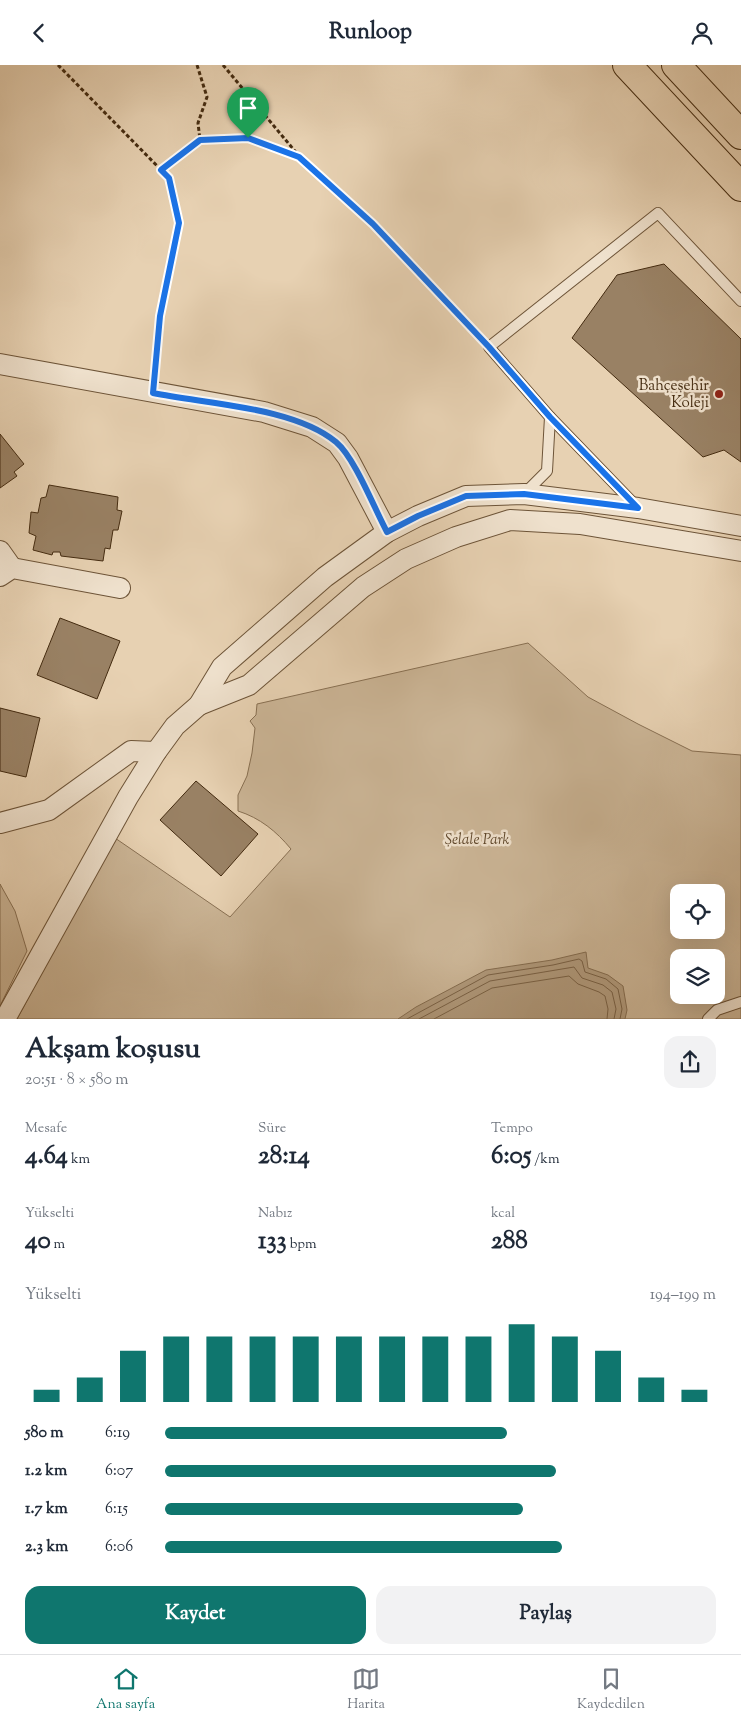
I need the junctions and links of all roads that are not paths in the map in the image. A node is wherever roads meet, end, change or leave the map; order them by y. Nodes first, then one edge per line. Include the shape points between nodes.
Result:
1 (627, 65) edge
2 (676, 65) edge
3 (741, 135) edge
4 (741, 187) edge
5 (741, 301) edge
6 (0, 364) edge
7 (550, 417) junction
8 (524, 494) junction
9 (638, 508) junction
10 (741, 526) edge
11 (387, 532) junction
12 (0, 551) edge
13 (741, 551) edge
14 (6, 572) edge
15 (120, 588) dead end
16 (199, 705) junction
17 (156, 752) junction
18 (0, 823) edge
19 (741, 1002) edge
20 (5, 1019) edge
21 (708, 1019) edge

1 - 4 main road
2 - 3 main road
5 - 7 lane via 658,213 489,347
6 - 11 street via 264,412 312,427 337,443 348,458
7 - 8 lane via 547,471
7 - 9 lane
8 - 9 street
8 - 11 street via 466,496
9 - 10 street
11 - 16 street via 325,577 222,667
12 - 14 street
13 - 16 street via 580,524 510,520 456,537 406,559 363,587 249,685
14 - 15 street
16 - 17 street via 175,726
17 - 18 street via 131,751 48,810
17 - 20 street
19 - 21 lane via 717,1010

